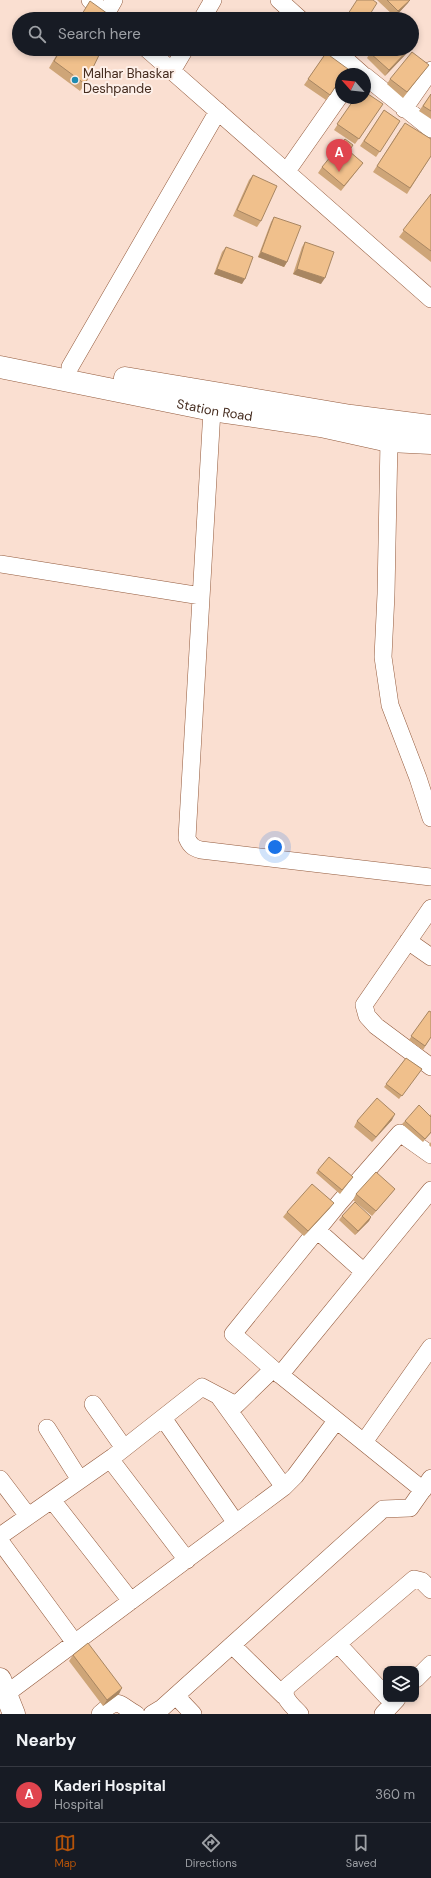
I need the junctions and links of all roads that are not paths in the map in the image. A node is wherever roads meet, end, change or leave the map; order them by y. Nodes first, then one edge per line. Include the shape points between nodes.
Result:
1 (90, 0) edge
2 (213, 0) edge
3 (278, 0) edge
4 (111, 11) edge
5 (206, 12) edge
6 (292, 12) edge
7 (154, 56) edge
8 (181, 56) edge
9 (341, 56) edge
10 (354, 68) edge
11 (431, 70) edge
12 (172, 71) junction
13 (371, 83) edge
14 (335, 103) edge
15 (404, 109) junction
16 (218, 111) junction
17 (431, 129) edge
18 (287, 171) junction
19 (431, 299) edge
20 (0, 352) edge
21 (0, 367) edge
22 (70, 367) junction
23 (212, 410) junction
24 (431, 426) edge
25 (389, 441) junction
26 (431, 443) edge
27 (0, 564) edge
28 (201, 596) junction
29 (425, 780) edge
30 (431, 818) edge
31 (431, 878) edge
32 (431, 908) edge
33 (408, 941) junction
34 (431, 958) edge
35 (431, 1067) edge
36 (431, 1155) edge
37 (431, 1190) edge
38 (317, 1230) junction
39 (364, 1272) junction
40 (431, 1347) edge
41 (276, 1372) junction
42 (218, 1396) junction
43 (93, 1404) dead end
44 (163, 1418) junction
45 (336, 1420) junction
46 (47, 1428) dead end
47 (364, 1442) junction
48 (124, 1448) junction
49 (110, 1459) junction
50 (0, 1479) edge
51 (80, 1480) junction
52 (427, 1484) edge
53 (284, 1487) junction
54 (52, 1500) junction
55 (28, 1516) junction
56 (236, 1523) junction
57 (0, 1536) edge
58 (0, 1540) edge
59 (187, 1560) junction
60 (431, 1590) edge
61 (131, 1601) junction
62 (75, 1643) junction
63 (338, 1644) junction
64 (232, 1645) junction
65 (431, 1664) edge
66 (419, 1676) edge
67 (383, 1695) edge
68 (176, 1696) junction
69 (284, 1696) junction
70 (7, 1702) edge
71 (100, 1714) edge
72 (136, 1714) edge
73 (152, 1714) edge
74 (194, 1714) edge
75 (300, 1714) edge

1 - 4 street
2 - 5 street
3 - 6 street
7 - 12 street
8 - 12 street
9 - 10 street
11 - 15 street
12 - 16 street
13 - 15 street
14 - 18 street
15 - 17 street
16 - 18 street
16 - 22 street
18 - 19 street
20 - 22 main road, Station Road
21 - 23 main road, Station Road
22 - 24 main road, Station Road via 351,416
23 - 25 main road, Station Road via 321,426
23 - 28 street
25 - 26 main road, Station Road
25 - 29 street via 383,657 390,705
27 - 28 street
28 - 31 street via 187,838 190,844 201,850
29 - 30 street
32 - 33 street
33 - 34 street
33 - 35 street via 366,1000 364,1011 376,1026
36 - 38 street via 400,1132
37 - 39 street
38 - 39 street
38 - 41 street via 233,1334
39 - 41 street
40 - 47 street
41 - 42 street via 236,1405
41 - 45 street
42 - 44 street via 202,1387
42 - 53 street
43 - 48 street
44 - 48 street
44 - 56 street
45 - 47 street
45 - 53 street
46 - 51 street
47 - 52 street
48 - 49 street
49 - 51 street
49 - 59 street
50 - 55 street
51 - 54 street
52 - 64 street via 410,1508 382,1510
53 - 56 street
54 - 55 street
54 - 61 street
55 - 57 street
56 - 59 street
58 - 62 street
59 - 61 street
60 - 63 street via 422,1581 414,1580
61 - 62 street
62 - 70 street
63 - 67 street
63 - 69 street via 288,1686
64 - 68 street
64 - 69 street
65 - 66 street
68 - 73 street
68 - 74 street
69 - 75 street
71 - 72 street via 108,1706 116,1703 124,1705

